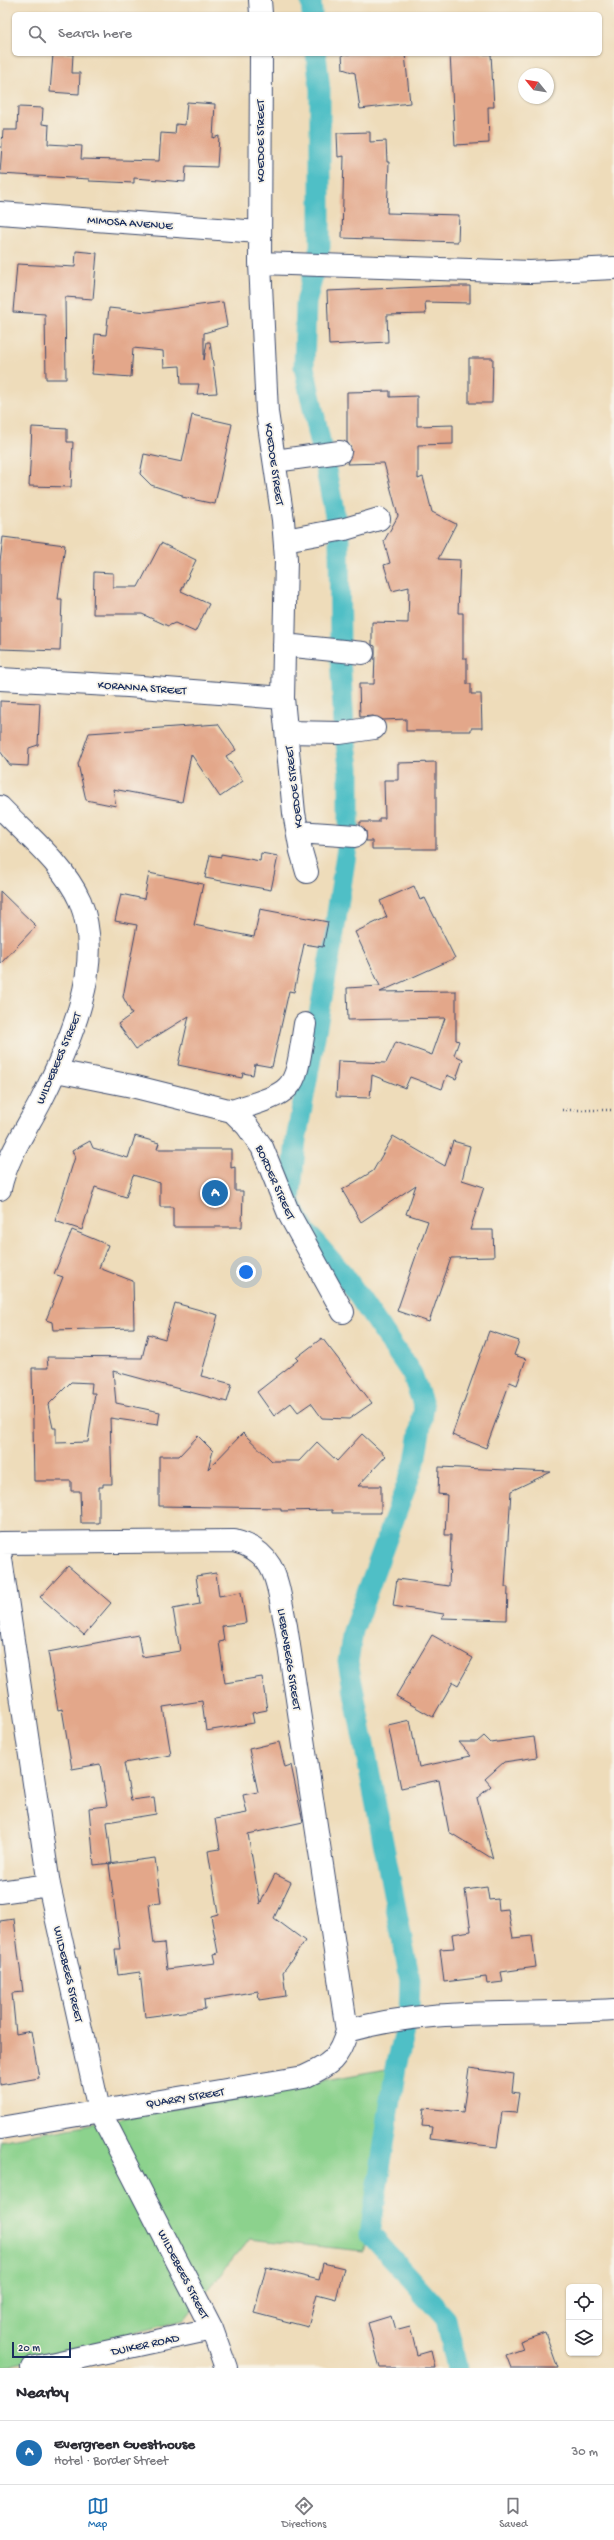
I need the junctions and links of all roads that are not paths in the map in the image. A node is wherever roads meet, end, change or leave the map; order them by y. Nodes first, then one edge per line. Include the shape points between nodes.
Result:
1 (260, 0) edge
2 (261, 12) edge
3 (261, 56) edge
4 (0, 213) edge
5 (259, 232) junction
6 (260, 263) junction
7 (614, 268) edge
8 (340, 452) dead end
9 (275, 461) junction
10 (379, 519) dead end
11 (285, 540) junction
12 (284, 645) junction
13 (363, 653) dead end
14 (0, 679) edge
15 (283, 698) junction
16 (374, 728) dead end
17 (286, 732) junction
18 (0, 807) edge
19 (298, 832) junction
20 (355, 836) dead end
21 (307, 872) dead end
22 (305, 1024) dead end
23 (56, 1071) junction
24 (232, 1111) junction
25 (0, 1189) edge
26 (343, 1312) dead end
27 (0, 1543) edge
28 (0, 1552) edge
29 (49, 1885) junction
30 (0, 1892) edge
31 (614, 2010) edge
32 (347, 2031) junction
33 (99, 2110) junction
34 (0, 2128) edge
35 (212, 2329) junction
36 (32, 2368) edge
37 (226, 2368) edge

1 - 2 street
3 - 5 street, KOEDOE STREET
4 - 5 street, MIMOSA AVENUE
5 - 6 street, KOEDOE STREET
6 - 7 street via 530,272
6 - 9 street, KOEDOE STREET via 267,412
8 - 9 street
9 - 11 street, KOEDOE STREET
10 - 11 street via 345,529
11 - 12 street, KOEDOE STREET
12 - 13 street
12 - 15 street, KOEDOE STREET
14 - 15 street, KORANNA STREET
15 - 17 street, KOEDOE STREET
16 - 17 street via 340,733
17 - 19 street, KOEDOE STREET
18 - 23 street, WILDEBEES STREET via 61,871 80,902 88,937 86,975 79,1012
19 - 20 street
19 - 21 street, KOEDOE STREET
22 - 24 street via 298,1070 291,1086 269,1100
23 - 24 street via 132,1086
23 - 25 street, WILDEBEES STREET via 10,1163
24 - 26 street, BORDER STREET via 262,1147 288,1214
27 - 32 street, LIEBENBERG STREET via 234,1541 257,1549 268,1560 273,1570 286,1626
28 - 29 street, WILDEBEES STREET
29 - 30 street
29 - 33 street, WILDEBEES STREET
31 - 32 street via 502,2012 419,2018 380,2022
32 - 33 street, QUARRY STREET via 341,2051 322,2069 304,2077
33 - 34 street, QUARRY STREET
33 - 35 street, WILDEBEES STREET
35 - 36 street, DUIKER ROAD
35 - 37 street, WILDEBEES STREET

